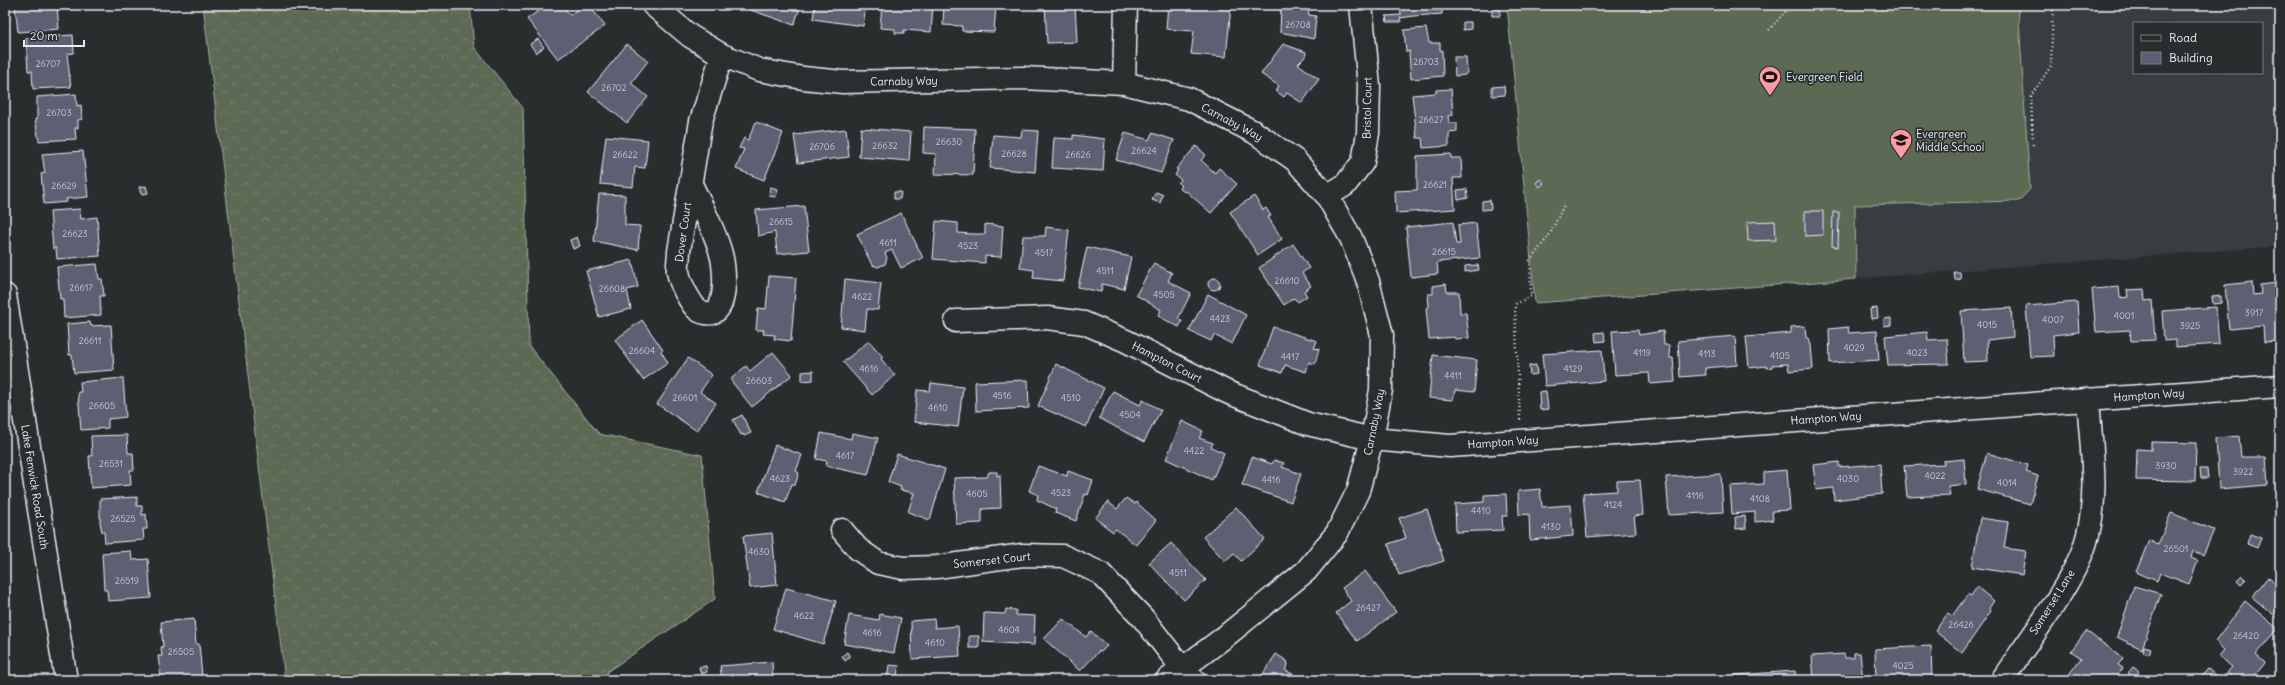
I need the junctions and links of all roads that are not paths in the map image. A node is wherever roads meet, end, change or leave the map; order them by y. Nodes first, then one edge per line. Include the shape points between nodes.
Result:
1 (653, 5) edge
2 (1126, 5) edge
3 (1360, 5) edge
4 (722, 55) junction
5 (1124, 82) junction
6 (691, 184) junction
7 (1328, 196) junction
8 (5, 295) edge
9 (956, 321) dead end
10 (2280, 386) edge
11 (2088, 399) junction
12 (1372, 439) junction
13 (842, 530) dead end
14 (1181, 676) edge
15 (66, 680) edge
16 (2002, 680) edge

1 - 4 street, Carnaby Way via 690,36
2 - 5 street
3 - 7 street, Bristol Court via 1369,86 1368,133 1363,162 1345,185
4 - 5 street, Carnaby Way via 759,70 844,82 1023,78
4 - 6 street, Dover Court via 701,122
5 - 7 street, Carnaby Way via 1189,99 1254,132 1295,160
6 - 6 street, Dover Court via 722,255 723,297 720,307 709,314 694,307 684,291 678,272 679,251
7 - 12 street, Carnaby Way via 1351,238 1365,274 1382,336 1381,390
8 - 15 street, Lake Fenwick Road South
9 - 12 street, Hampton Court via 1047,318 1084,323 1126,341 1227,392 1308,424
10 - 11 street, Hampton Way
11 - 12 street, Hampton Way via 1450,446
11 - 16 street, Somerset Lane via 2094,476 2085,545 2063,588
12 - 14 street, Carnaby Way via 1358,491 1337,533 1306,571
13 - 14 street, Somerset Court via 858,550 878,562 903,568 937,567 1023,555 1063,556 1100,573 1143,618

